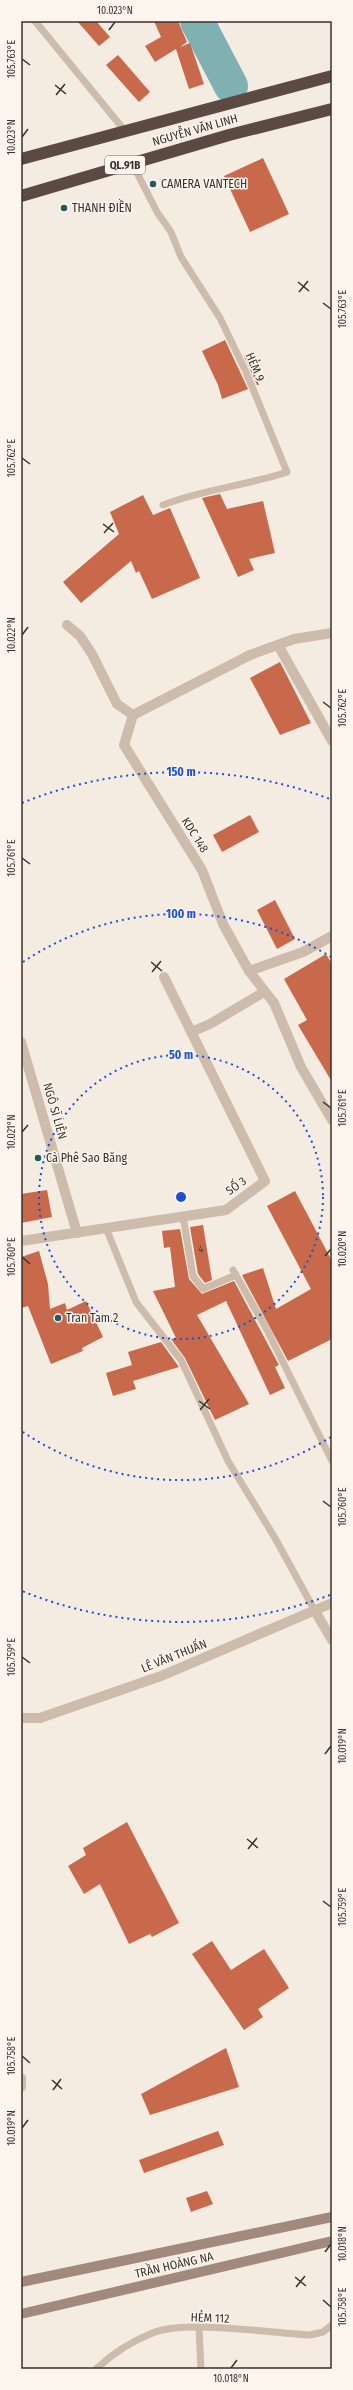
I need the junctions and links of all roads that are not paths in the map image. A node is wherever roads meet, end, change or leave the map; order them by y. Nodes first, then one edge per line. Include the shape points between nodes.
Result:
1 (35, 21) edge
2 (332, 76) edge
3 (332, 109) edge
4 (125, 131) junction
5 (21, 159) edge
6 (132, 163) junction
7 (21, 196) edge
8 (163, 505) dead end
9 (67, 625) dead end
10 (332, 633) edge
11 (278, 645) junction
12 (133, 715) junction
13 (332, 741) edge
14 (332, 936) edge
15 (249, 971) junction
16 (164, 977) dead end
17 (264, 992) junction
18 (190, 1032) junction
19 (21, 1042) edge
20 (332, 1120) edge
21 (183, 1216) junction
22 (106, 1228) junction
23 (77, 1233) junction
24 (21, 1241) edge
25 (332, 1461) edge
26 (332, 1603) edge
27 (315, 1611) junction
28 (332, 1640) edge
29 (21, 1718) edge
30 (21, 2078) edge
31 (21, 2087) edge
32 (332, 2217) edge
33 (332, 2241) edge
34 (21, 2282) edge
35 (21, 2314) edge
36 (332, 2325) edge
37 (199, 2328) junction
38 (96, 2369) edge
39 (201, 2369) edge

1 - 4 lane
2 - 4 highway, NGUYỄN VĂN LINH
3 - 6 highway, NGUYỄN VĂN LINH / QL.91B
4 - 5 highway, NGUYỄN VĂN LINH
6 - 7 highway, NGUYỄN VĂN LINH / QL.91B
6 - 8 lane, HẺM 9 via 157,212 171,232 181,257 220,318 246,372 287,472
9 - 12 street via 80,636 88,648 117,704
10 - 11 street
11 - 12 street via 250,655
11 - 13 street
12 - 15 street, KDC 148 via 124,745 202,870 223,924
14 - 15 street via 303,952
15 - 17 street, KDC 148
16 - 18 street, SỐ 3
17 - 18 street via 210,1024
17 - 20 street, KDC 148 via 274,1003 301,1067
18 - 21 street, SỐ 3 via 265,1181 226,1210
19 - 23 street, NGÔ SĨ LIÊN
21 - 22 street, SỐ 3
21 - 25 lane via 193,1276 203,1289 234,1272 266,1328
22 - 23 street, SỐ 3
22 - 27 lane via 136,1302 181,1360 228,1461 275,1538
23 - 24 street, SỐ 3
26 - 27 street, LÊ VĂN THUẤN
27 - 28 street
27 - 29 street, LÊ VĂN THUẤN via 161,1676 40,1718
30 - 31 street
32 - 34 main road, TRẦN HOÀNG NA
33 - 35 main road, TRẦN HOÀNG NA
36 - 37 lane, HẺM 112 via 322,2332 310,2335
37 - 38 lane, HẺM 112 via 156,2332 131,2343
37 - 39 lane

